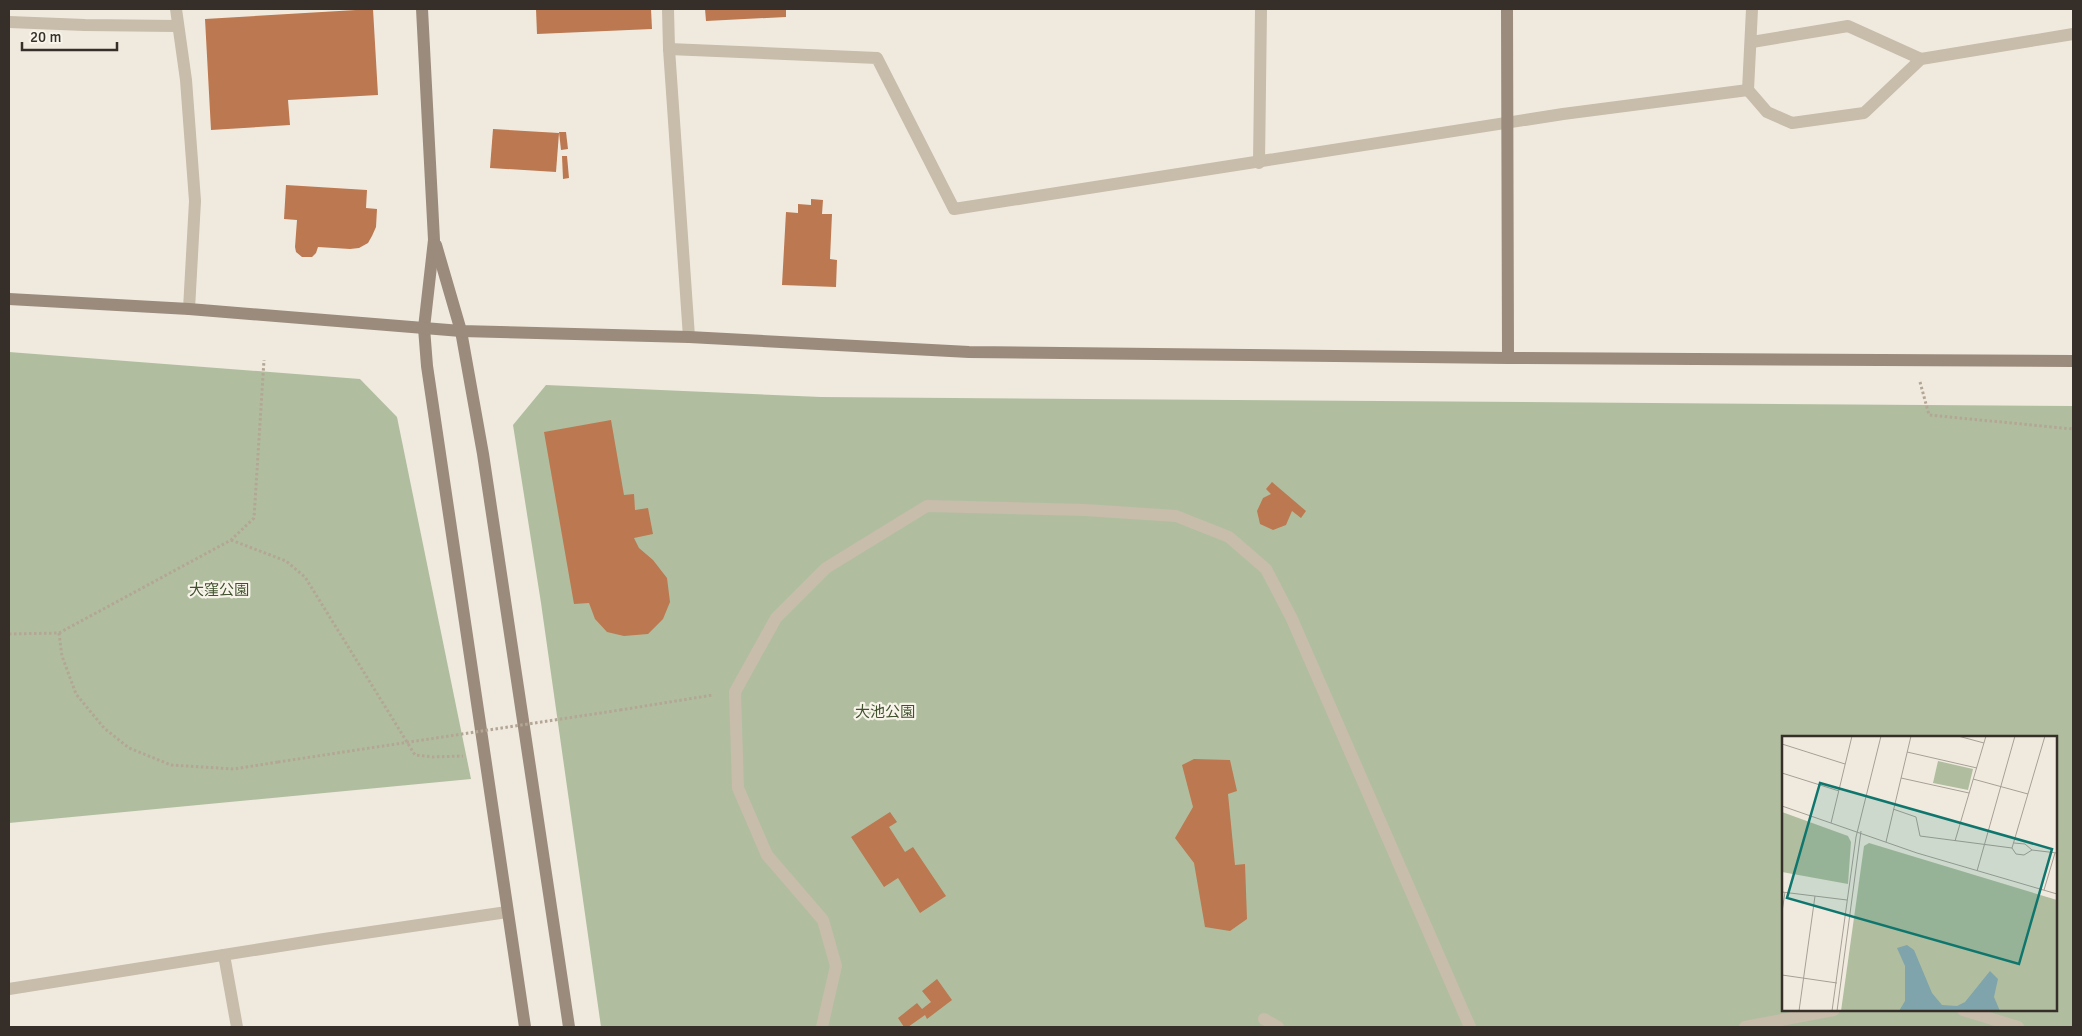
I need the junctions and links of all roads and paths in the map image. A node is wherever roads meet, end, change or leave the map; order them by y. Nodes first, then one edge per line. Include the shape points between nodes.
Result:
1 (176, 9) edge
2 (422, 9) edge
3 (668, 9) edge
4 (1260, 9) edge
5 (1507, 9) edge
6 (1752, 9) edge
7 (9, 22) edge
8 (177, 26) junction
9 (2073, 34) edge
10 (1752, 42) junction
11 (669, 49) junction
12 (1921, 59) junction
13 (1748, 90) junction
14 (1506, 124) junction
15 (1259, 163) junction
16 (434, 240) junction
17 (9, 300) edge
18 (189, 310) junction
19 (424, 328) junction
20 (461, 331) junction
21 (689, 337) junction
22 (1508, 358) junction
23 (264, 360) dead end
24 (1914, 361) junction
25 (2073, 361) edge
26 (2073, 429) edge
27 (231, 540) junction
28 (59, 633) junction
29 (9, 634) edge
30 (735, 692) junction
31 (463, 756) dead end
32 (507, 912) junction
33 (224, 954) junction
34 (9, 989) edge
35 (1829, 1011) edge
36 (1966, 1011) edge
37 (1264, 1019) dead end
38 (237, 1027) edge
39 (525, 1027) edge
40 (569, 1027) edge
41 (822, 1027) edge
42 (1278, 1027) edge
43 (1470, 1027) edge
44 (1745, 1027) edge
45 (2018, 1027) edge

1 - 8 street
2 - 16 street
3 - 11 street
4 - 15 street
5 - 14 street
6 - 10 street
7 - 8 street
8 - 18 street via 186,80 195,201
9 - 12 street
10 - 12 street via 1848,26
10 - 13 street
11 - 15 street via 876,58 954,209
11 - 21 street
12 - 13 street via 1864,113 1792,123 1767,112
13 - 14 street
14 - 15 street
14 - 22 street
16 - 19 street
16 - 20 street
17 - 18 street
18 - 19 street
19 - 20 street
19 - 32 street
20 - 21 street
20 - 40 street via 483,454
21 - 22 street via 969,352
22 - 24 street
23 - 27 path via 254,518
24 - 25 street
24 - 26 path via 1929,415
27 - 28 path
27 - 31 path via 286,561 305,578 415,755
28 - 29 path
28 - 30 path, bridge via 62,656 76,694 104,728 130,748 171,764 234,769
30 - 41 street via 738,788 768,855 823,920 836,966
30 - 43 street via 776,618 826,568 927,506 1176,516 1229,537 1266,569 1292,619
32 - 33 street
32 - 39 street
33 - 34 street
33 - 38 street
35 - 44 street
36 - 45 street
37 - 42 street

